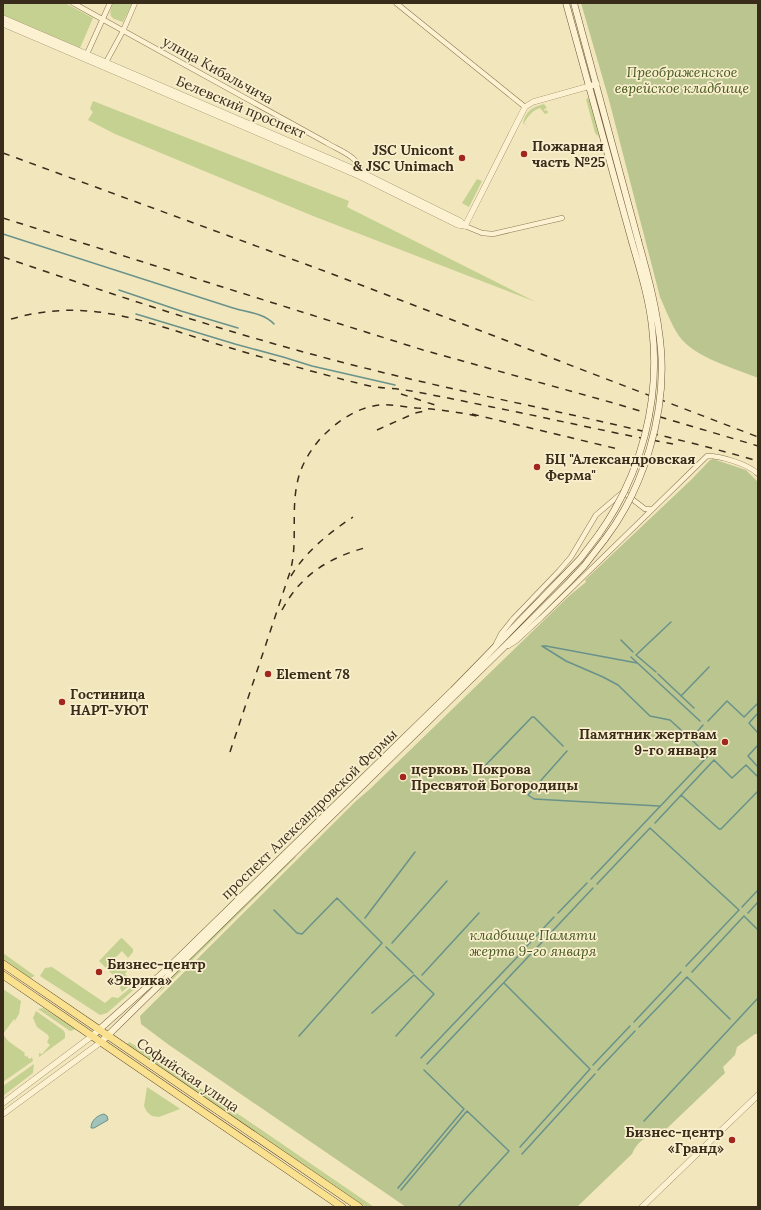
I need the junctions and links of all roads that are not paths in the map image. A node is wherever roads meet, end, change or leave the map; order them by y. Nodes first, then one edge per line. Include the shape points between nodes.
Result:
1 (73, 3) edge
2 (110, 3) edge
3 (135, 3) edge
4 (396, 3) edge
5 (566, 3) edge
6 (574, 3) edge
7 (3, 18) edge
8 (103, 19) junction
9 (3, 24) edge
10 (123, 31) junction
11 (86, 57) junction
12 (105, 65) junction
13 (597, 84) junction
14 (588, 87) junction
15 (525, 107) junction
16 (360, 174) junction
17 (562, 218) dead end
18 (465, 226) junction
19 (635, 241) junction
20 (758, 474) edge
21 (641, 507) junction
22 (654, 508) junction
23 (639, 523) junction
24 (501, 650) junction
25 (492, 651) junction
26 (3, 964) edge
27 (3, 975) edge
28 (100, 1030) junction
29 (92, 1036) junction
30 (108, 1036) junction
31 (101, 1042) junction
32 (758, 1095) edge
33 (3, 1103) edge
34 (3, 1114) edge
35 (342, 1207) edge
36 (359, 1207) edge
37 (642, 1207) edge

1 - 8 street, улица Кибальчича
2 - 8 street
3 - 10 street
4 - 15 street
5 - 14 main road
6 - 13 main road
7 - 11 street, Белевский проспект
8 - 10 street, улица Кибальчича
8 - 11 street
9 - 11 street, Белевский проспект
10 - 12 street
10 - 16 street, улица Кибальчича via 355,159
11 - 12 street, Белевский проспект
12 - 16 street, Белевский проспект
13 - 14 street
13 - 19 main road via 630,205
14 - 15 street via 533,102
14 - 19 main road via 622,207
15 - 18 street
16 - 18 street, Белевский проспект via 460,221
17 - 18 street, Белевский проспект via 493,234 482,234
19 - 24 main road, проспект Александровской Фермы, bridge via 652,290 661,357 659,402 650,448 625,507 605,539 584,566
19 - 25 main road, проспект Александровской Фермы, bridge via 652,326 654,352 652,397 636,467 616,508 580,559
20 - 22 street via 750,467 707,456
21 - 22 street
21 - 23 street
21 - 25 street via 623,492 607,505 593,519 571,557 513,619
22 - 23 street
23 - 24 street via 531,628
24 - 30 main road, проспект Александровской Фермы
25 - 28 main road, проспект Александровской Фермы via 166,970
26 - 28 main road, Софийская улица
27 - 29 main road, Софийская улица
28 - 29 main road, проспект Александровской Фермы
28 - 30 main road, Софийская улица
29 - 31 main road, Софийская улица
29 - 33 street
30 - 31 main road, проспект Александровской Фермы
30 - 36 main road, Софийская улица
31 - 34 street
31 - 35 main road, Софийская улица
32 - 37 street

